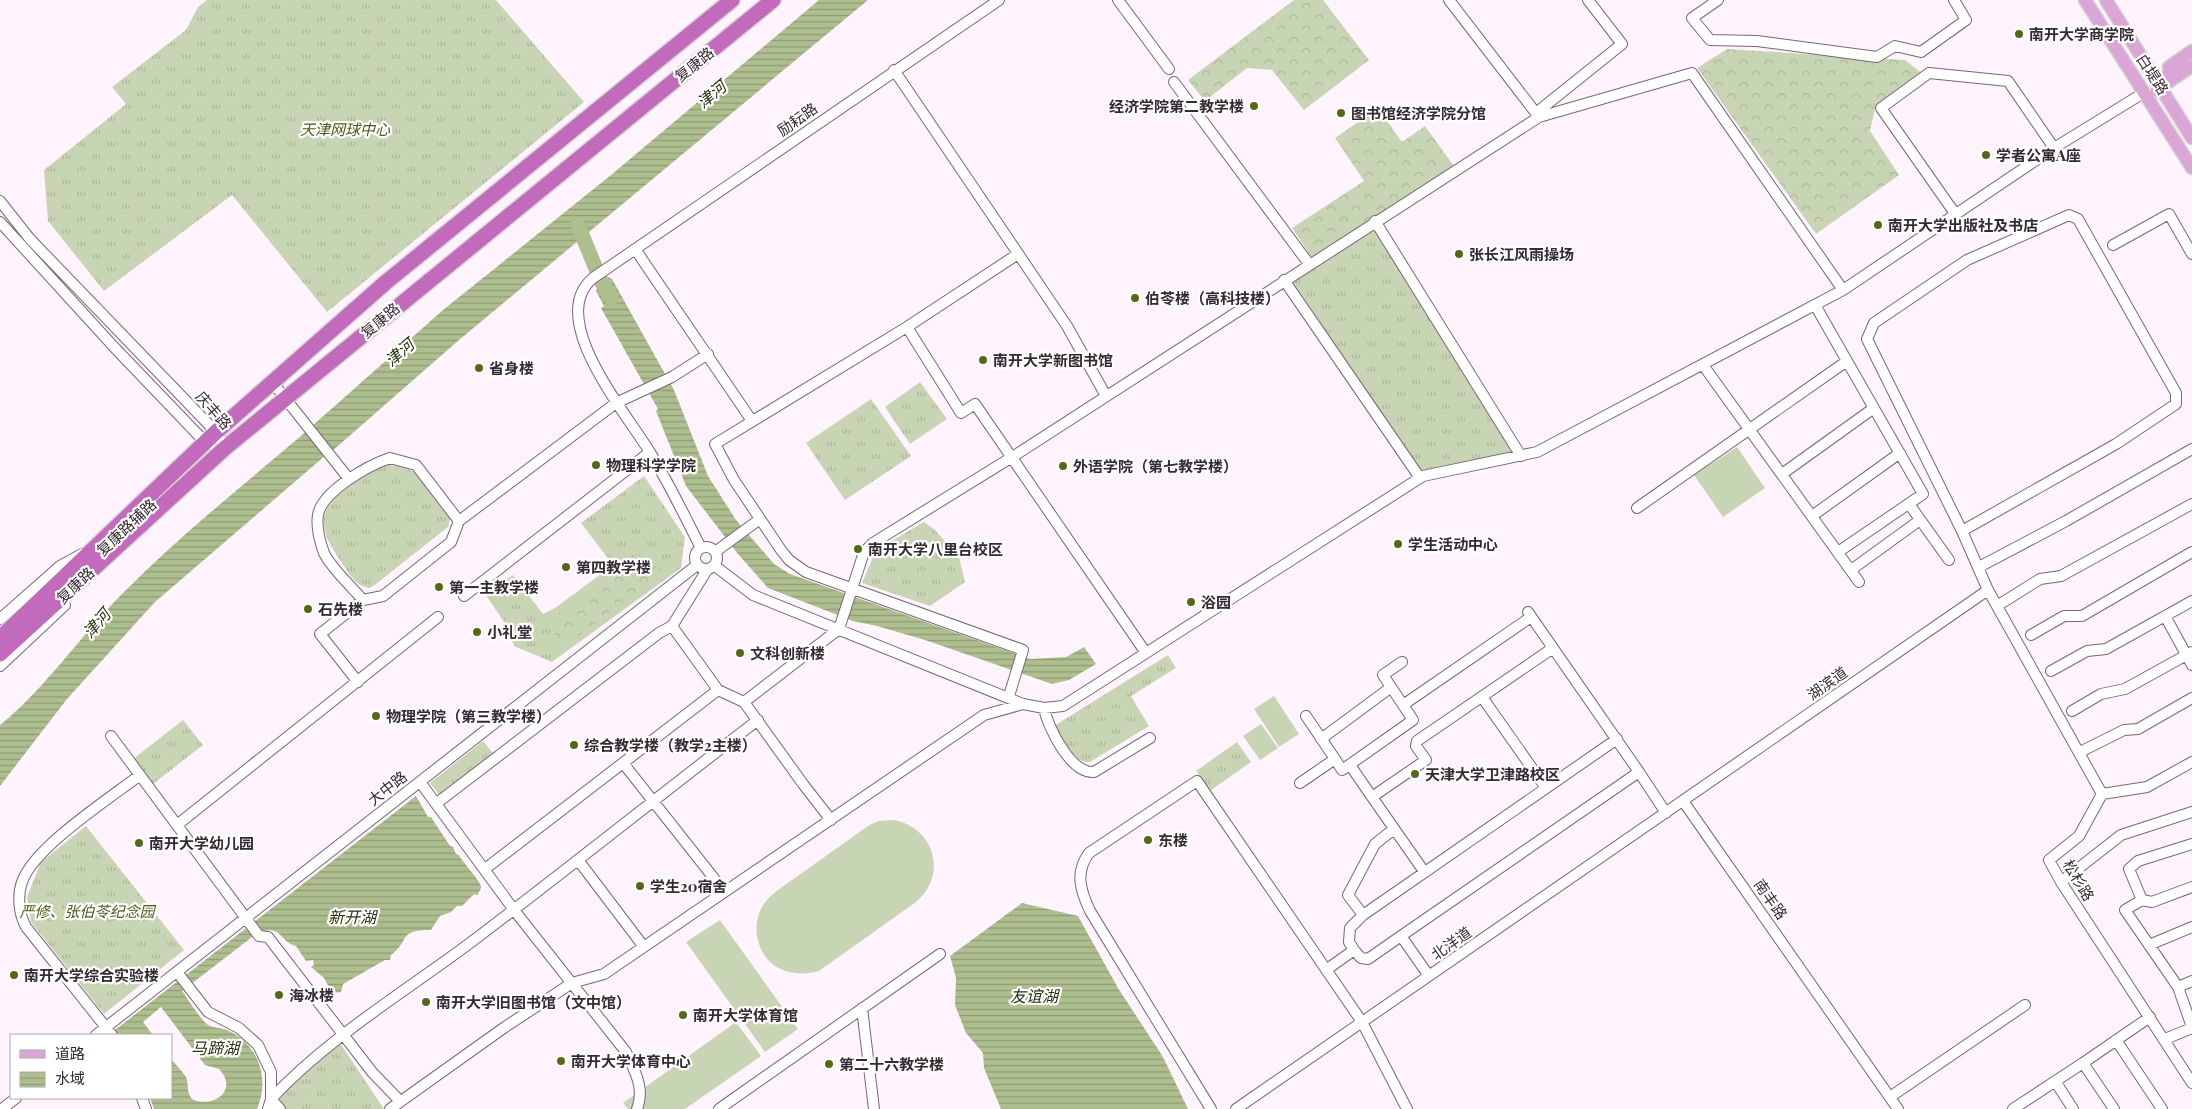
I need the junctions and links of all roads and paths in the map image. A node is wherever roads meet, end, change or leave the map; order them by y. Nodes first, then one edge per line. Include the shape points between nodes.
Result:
1 (732, 0) edge
2 (773, 0) edge
3 (999, 0) edge
4 (1118, 0) edge
5 (1449, 0) edge
6 (1588, 0) edge
7 (1718, 0) edge
8 (1954, 0) edge
9 (2085, 0) edge
10 (2106, 0) edge
11 (2192, 51) edge
12 (2192, 66) edge
13 (1169, 69) dead end
14 (894, 70) junction
15 (1174, 82) dead end
16 (2159, 84) junction
17 (2145, 92) junction
18 (1537, 115) junction
19 (2164, 122) junction
20 (2192, 138) edge
21 (2054, 148) junction
22 (2192, 168) edge
23 (0, 201) edge
24 (1956, 215) junction
25 (1375, 221) junction
26 (0, 222) edge
27 (2113, 245) dead end
28 (635, 249) junction
29 (1018, 254) junction
30 (2192, 254) edge
31 (1309, 264) junction
32 (1284, 280) junction
33 (1843, 290) junction
34 (1815, 306) junction
35 (907, 327) junction
36 (708, 354) junction
37 (1847, 361) junction
38 (1703, 365) junction
39 (273, 383) junction
40 (1106, 396) junction
41 (285, 398) junction
42 (616, 403) junction
43 (1874, 408) junction
44 (752, 421) junction
45 (1750, 430) junction
46 (210, 437) junction
47 (225, 448) junction
48 (2192, 449) edge
49 (650, 452) junction
50 (1900, 453) junction
51 (1521, 456) junction
52 (1011, 458) junction
53 (1782, 474) junction
54 (1420, 478) junction
55 (349, 479) junction
56 (1908, 504) junction
57 (2192, 504) edge
58 (1637, 508) dead end
59 (1812, 516) junction
60 (760, 519) junction
61 (1920, 520) junction
62 (458, 521) junction
63 (1962, 531) junction
64 (94, 547) junction
65 (701, 548) junction
66 (715, 552) junction
67 (1838, 552) junction
68 (2192, 552) edge
69 (1949, 560) dead end
70 (697, 565) junction
71 (1979, 566) junction
72 (711, 568) junction
73 (1851, 570) junction
74 (1860, 582) dead end
75 (852, 587) junction
76 (1988, 590) junction
77 (464, 596) dead end
78 (52, 598) junction
79 (363, 600) junction
80 (2192, 602) edge
81 (1997, 606) junction
82 (2165, 616) junction
83 (438, 617) dead end
84 (0, 619) edge
85 (672, 626) junction
86 (839, 629) junction
87 (2031, 635) dead end
88 (0, 638) edge
89 (1553, 648) junction
90 (1146, 653) junction
91 (2189, 653) edge
92 (0, 654) edge
93 (1402, 662) dead end
94 (2192, 665) edge
95 (0, 666) edge
96 (2051, 671) dead end
97 (358, 682) junction
98 (1390, 688) junction
99 (718, 690) junction
100 (1009, 696) junction
101 (1482, 697) junction
102 (2192, 698) edge
103 (744, 702) junction
104 (1023, 704) junction
105 (1403, 705) junction
106 (1044, 708) junction
107 (2072, 711) dead end
108 (1306, 716) dead end
109 (758, 720) junction
110 (1413, 720) junction
111 (111, 736) dead end
112 (1424, 736) junction
113 (1150, 738) dead end
114 (1321, 739) junction
115 (1617, 739) junction
116 (2084, 750) dead end
117 (1335, 759) junction
118 (2192, 762) edge
119 (623, 763) junction
120 (1350, 764) junction
121 (1639, 772) junction
122 (140, 775) junction
123 (420, 782) junction
124 (1300, 783) dead end
125 (1546, 788) junction
126 (2102, 794) junction
127 (1372, 797) junction
128 (1683, 801) junction
129 (653, 802) junction
130 (436, 803) junction
131 (2192, 812) edge
132 (1666, 813) junction
133 (831, 820) junction
134 (177, 825) junction
135 (1394, 829) junction
136 (2192, 844) edge
137 (578, 860) junction
138 (485, 869) junction
139 (1423, 870) dead end
140 (2060, 882) junction
141 (2192, 887) edge
142 (724, 891) junction
143 (2142, 900) junction
144 (514, 910) junction
145 (1362, 915) junction
146 (248, 920) junction
147 (2192, 927) edge
148 (1402, 936) junction
149 (2149, 945) junction
150 (644, 947) junction
151 (1354, 950) junction
152 (940, 954) dead end
153 (1326, 970) junction
154 (179, 974) junction
155 (1429, 976) junction
156 (2192, 981) edge
157 (572, 983) junction
158 (2178, 987) junction
159 (2025, 1005) dead end
160 (862, 1008) junction
161 (2150, 1017) junction
162 (1362, 1022) junction
163 (2192, 1027) edge
164 (109, 1031) edge
165 (343, 1035) junction
166 (2165, 1039) junction
167 (2116, 1040) junction
168 (2083, 1063) junction
169 (2055, 1081) junction
170 (2192, 1083) edge
171 (1892, 1095) junction
172 (15, 1099) edge
173 (400, 1101) junction
174 (269, 1104) edge
175 (2, 1109) edge
176 (280, 1109) edge
177 (390, 1109) edge
178 (637, 1109) edge
179 (719, 1109) edge
180 (874, 1109) edge
181 (1211, 1109) edge
182 (1236, 1109) edge
183 (1407, 1109) edge
184 (1898, 1109) edge
185 (1905, 1109) edge
186 (2013, 1109) edge
187 (2074, 1109) edge
188 (2114, 1109) edge
189 (2162, 1109) edge

1 - 39 highway, 复康路 via 385,283
2 - 41 highway, 复康路
3 - 14 street, 励耘路
4 - 13 street
5 - 18 street
6 - 18 street via 1622,44
7 - 8 street via 1692,18 1710,40 1757,41 1877,57 1895,46 1921,52 1966,20
9 - 17 main road, 白堤路
10 - 16 main road, 白堤路
11 - 16 main road via 2175,63
12 - 16 main road
14 - 28 street, 励耘路
14 - 29 street
15 - 31 street
16 - 17 main road
16 - 19 main road via 2157,103
16 - 20 main road, 白堤路
17 - 19 main road, 白堤路
17 - 21 street
18 - 25 street
18 - 33 street via 1692,73
19 - 22 main road, 白堤路
21 - 24 street
21 - 24 street via 2008,81 1929,74 1881,108
23 - 46 street, 庆丰路 via 30,239
24 - 33 street
25 - 31 street
25 - 51 street
26 - 46 street, 庆丰路 via 114,347
27 - 30 street via 2168,214
28 - 36 street
28 - 42 street, 励耘路 via 593,278 580,294 577,314 585,347
29 - 35 street
29 - 40 street via 1067,326
31 - 32 street
32 - 40 street
32 - 54 street
33 - 34 street
34 - 37 street
34 - 38 street
35 - 44 street
35 - 52 street via 961,413 975,404
36 - 42 street via 672,377
36 - 44 street
37 - 43 street
37 - 45 street
38 - 45 street
38 - 51 street via 1537,452
39 - 41 street
39 - 46 highway, 复康路
40 - 52 street
41 - 47 highway, 复康路
41 - 55 street
42 - 49 street, 励耘路
42 - 62 street
43 - 50 street
43 - 53 street
44 - 60 street via 715,444
45 - 53 street
45 - 58 street
46 - 47 street, 庆丰路
46 - 47 street, 庆丰路
46 - 64 highway, 复康路
47 - 78 highway, 复康路
47 - 95 street, 复康路辅路 via 199,480
48 - 71 street
49 - 65 street, 励耘路
49 - 77 street
50 - 56 street via 1922,494
50 - 59 street
51 - 54 street
52 - 75 street via 873,542 864,552
52 - 90 street
53 - 59 street
54 - 90 street
55 - 62 street via 370,464 390,458 416,465
55 - 79 street via 332,493 318,514 318,533 325,554
56 - 61 street
56 - 67 street
57 - 81 street via 2061,576 2040,579
59 - 67 street
60 - 66 street
60 - 75 street via 789,560 806,572
61 - 69 street
61 - 73 street
62 - 79 street via 451,542 383,596
63 - 63 street via 1866,340 1874,323 1967,260 2068,215 2078,220 2176,393 2176,404 2116,444
63 - 71 street
64 - 78 highway, 复康路
64 - 84 street, 复康路辅路 via 60,566
65 - 66 street via 709,547
65 - 70 street via 696,554
66 - 72 street via 717,561
67 - 73 street
68 - 87 street via 2082,616 2064,616
70 - 72 street
70 - 123 street, 大中路
71 - 76 street
72 - 85 street
72 - 86 street via 753,595
73 - 74 street
75 - 86 street
75 - 100 street via 1023,650
76 - 81 street
76 - 128 street, 湖滨道
78 - 88 highway, 复康路
78 - 92 highway, 复康路
79 - 97 street via 320,634
80 - 82 street
81 - 126 street
82 - 91 street
82 - 96 street via 2106,649 2086,651
83 - 97 street
85 - 99 street
85 - 130 street via 659,632
86 - 100 street
86 - 103 street
89 - 101 street
89 - 105 street via 1529,614
89 - 115 street
90 - 106 street via 1063,706
91 - 94 street
91 - 107 street via 2124,689 2101,694
93 - 98 street via 1383,675
97 - 134 street
98 - 105 street
98 - 114 street
99 - 103 street
99 - 119 street
100 - 104 street
101 - 112 street
101 - 125 street
102 - 116 street via 2138,729 2124,730
103 - 109 street
104 - 106 street
104 - 133 street via 984,715
105 - 110 street
106 - 113 street via 1046,718 1068,757 1085,771 1094,772
108 - 114 street
109 - 129 street
109 - 133 street
110 - 112 street
110 - 120 street
111 - 122 street
112 - 127 street via 1416,746 1426,760
114 - 117 street
115 - 121 street
115 - 125 street
117 - 120 street via 1342,770
117 - 124 street
118 - 126 street via 2147,787
119 - 129 street
119 - 138 street
120 - 127 street
121 - 132 street
121 - 148 street
122 - 134 street
122 - 164 street via 38,856 22,882 20,899 26,927
123 - 130 street
123 - 146 street, 大中路
125 - 145 street
126 - 140 street, 松杉路 via 2079,836 2050,860
127 - 135 street
128 - 132 street, 北洋道
128 - 171 street, 南丰路
129 - 137 street
129 - 142 street
130 - 138 street
131 - 140 street via 2121,835
132 - 155 street, 北洋道
133 - 142 street
134 - 146 street
135 - 139 street
135 - 145 street via 1375,844 1348,895
136 - 143 street via 2138,861 2130,869
137 - 144 street
137 - 150 street
138 - 144 street
140 - 161 street, 松杉路
141 - 143 street via 2152,902
142 - 150 street
143 - 149 street via 2125,910
144 - 157 street
144 - 165 street
145 - 151 street via 1350,928 1349,942
146 - 154 street, 大中路
146 - 165 street via 259,936 268,937
147 - 149 street
148 - 151 street via 1368,959 1361,958
148 - 155 street
149 - 158 street
150 - 157 street via 604,974
151 - 153 street
152 - 160 street
153 - 162 street
153 - 181 street via 1198,781 1089,853 1079,875 1090,911
154 - 164 street, 大中路
154 - 174 street via 208,1012 239,1028 258,1045 272,1072
155 - 162 street, 北洋道
156 - 158 street
157 - 173 street
157 - 178 street via 626,1052 638,1078 641,1099
158 - 163 street
159 - 171 street
160 - 179 street
160 - 180 street
161 - 166 street, 松杉路
161 - 167 street
162 - 182 street, 北洋道
162 - 183 street
163 - 166 street
165 - 173 street
165 - 174 street via 293,1075
166 - 170 street, 松杉路
167 - 168 street
167 - 189 street
168 - 169 street
168 - 188 street
169 - 186 street
169 - 187 street
171 - 184 street, 南丰路
171 - 185 street, 南丰路
172 - 175 street
173 - 177 street
174 - 176 street

